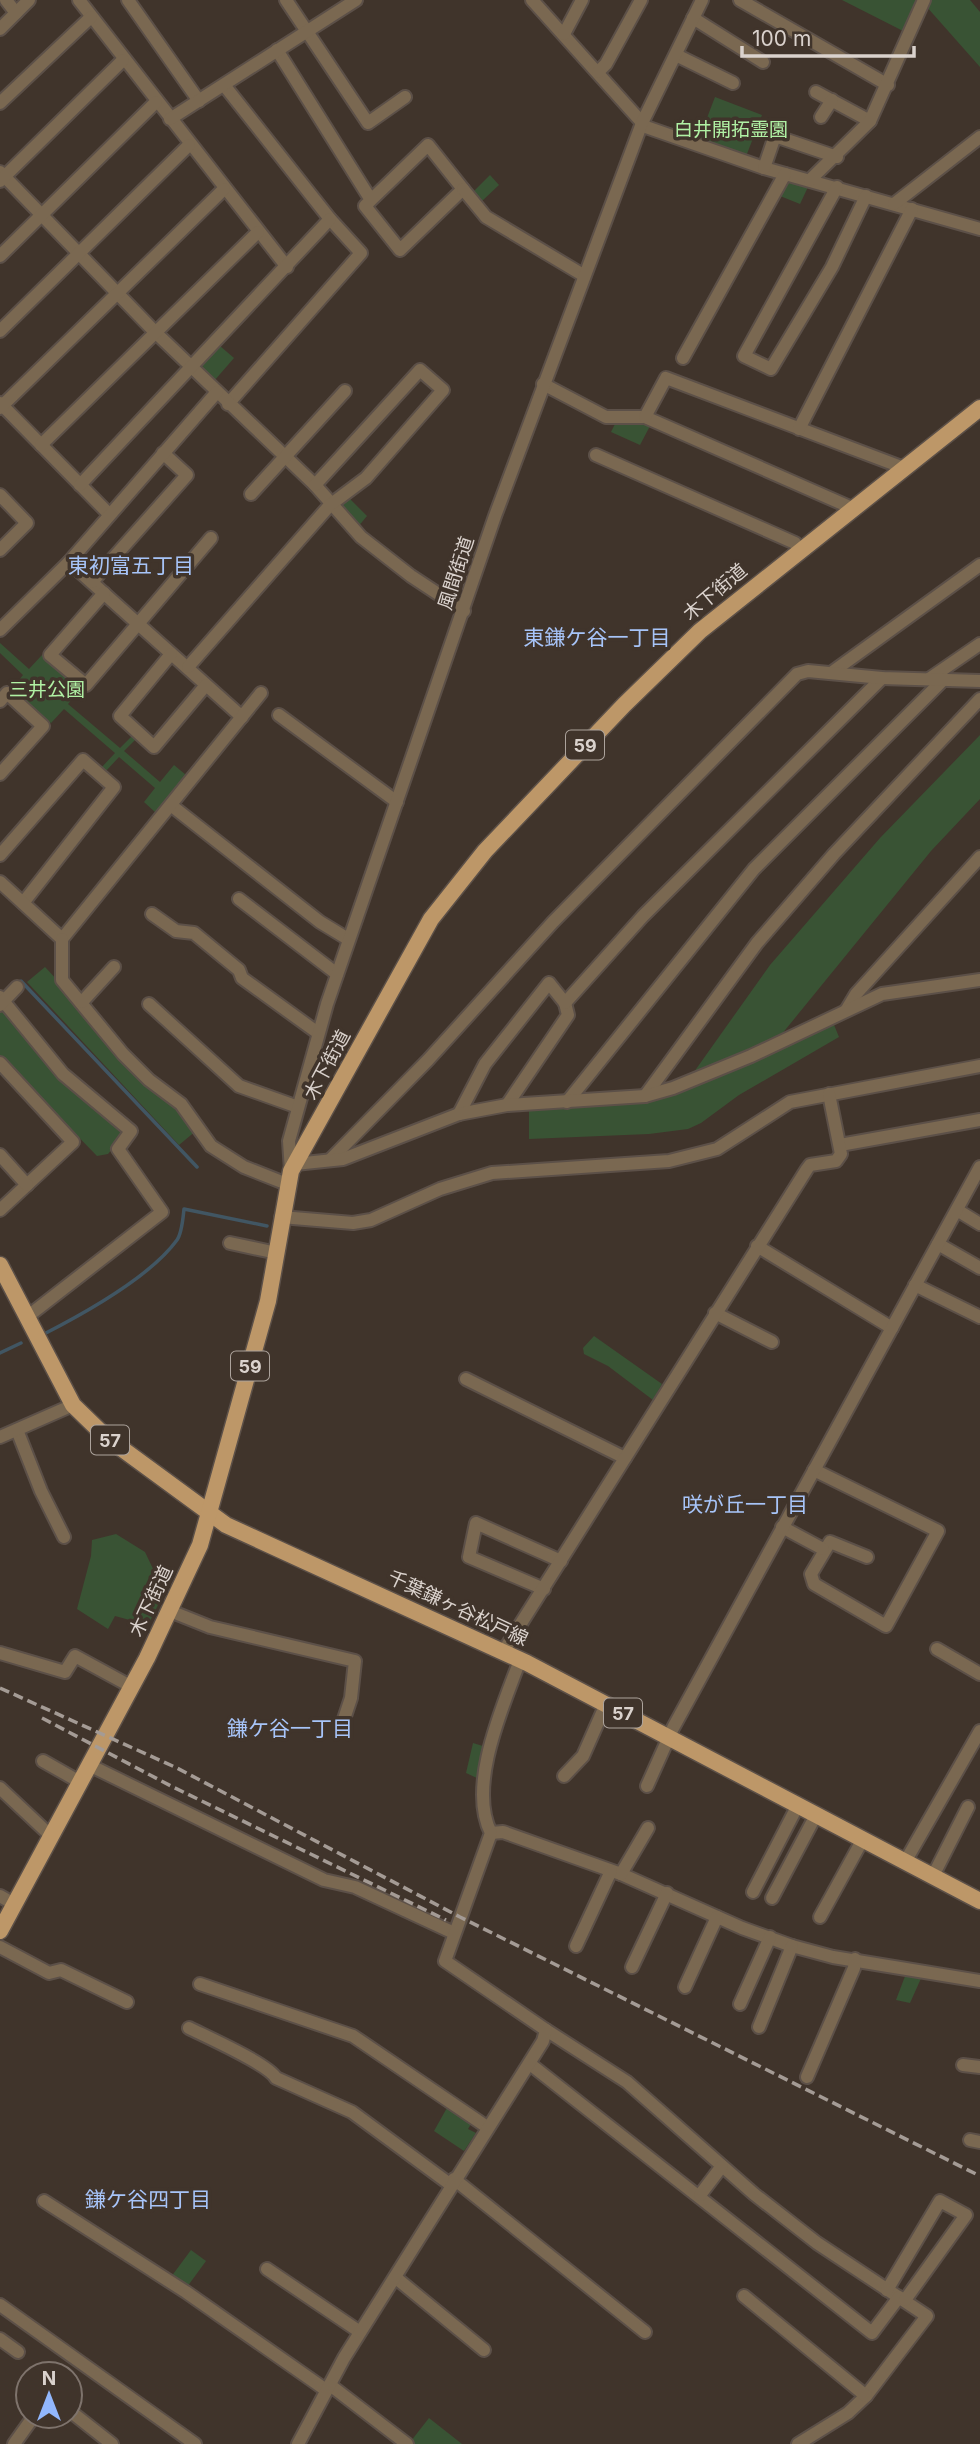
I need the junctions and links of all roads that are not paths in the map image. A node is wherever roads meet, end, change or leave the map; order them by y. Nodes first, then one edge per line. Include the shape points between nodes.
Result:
1 (6, 0) edge
2 (29, 0) edge
3 (79, 0) edge
4 (128, 0) edge
5 (286, 0) edge
6 (356, 0) edge
7 (532, 0) edge
8 (582, 0) edge
9 (641, 0) edge
10 (702, 0) edge
11 (740, 0) edge
12 (924, 0) edge
13 (16, 13) junction
14 (91, 17) junction
15 (693, 18) junction
16 (0, 29) edge
17 (308, 31) junction
18 (564, 34) junction
19 (277, 50) junction
20 (676, 55) junction
21 (123, 60) junction
22 (763, 62) dead end
23 (598, 72) junction
24 (733, 83) dead end
25 (224, 85) junction
26 (888, 85) junction
27 (816, 92) dead end
28 (405, 97) dead end
29 (832, 100) junction
30 (199, 101) junction
31 (156, 102) junction
32 (0, 103) edge
33 (821, 117) dead end
34 (170, 119) junction
35 (870, 121) junction
36 (642, 123) junction
37 (980, 137) edge
38 (189, 145) junction
39 (837, 157) junction
40 (764, 169) junction
41 (785, 174) junction
42 (2, 176) edge
43 (810, 180) junction
44 (837, 187) junction
45 (224, 189) junction
46 (463, 189) junction
47 (866, 196) junction
48 (371, 200) junction
49 (894, 204) junction
50 (912, 209) junction
51 (42, 215) junction
52 (330, 219) junction
53 (977, 224) edge
54 (258, 232) junction
55 (79, 253) junction
56 (0, 256) edge
57 (287, 267) junction
58 (583, 275) junction
59 (118, 293) junction
60 (0, 331) edge
61 (154, 331) junction
62 (683, 358) dead end
63 (191, 368) junction
64 (543, 384) junction
65 (345, 391) dead end
66 (217, 392) junction
67 (228, 404) junction
68 (1, 405) edge
69 (980, 408) edge
70 (645, 418) junction
71 (799, 429) junction
72 (41, 445) junction
73 (163, 453) junction
74 (596, 455) dead end
75 (284, 457) junction
76 (904, 468) junction
77 (80, 485) junction
78 (315, 485) junction
79 (251, 494) dead end
80 (0, 495) edge
81 (330, 505) junction
82 (852, 508) junction
83 (109, 514) junction
84 (211, 538) dead end
85 (0, 550) edge
86 (799, 550) junction
87 (69, 562) junction
88 (980, 565) edge
89 (92, 582) junction
90 (104, 593) junction
91 (464, 611) junction
92 (139, 624) junction
93 (0, 631) edge
94 (980, 644) edge
95 (171, 654) junction
96 (188, 667) junction
97 (831, 673) junction
98 (882, 678) junction
99 (929, 679) junction
100 (943, 680) junction
101 (980, 681) edge
102 (206, 685) junction
103 (261, 693) dead end
104 (980, 699) edge
105 (0, 701) edge
106 (279, 715) dead end
107 (242, 717) junction
108 (0, 774) edge
109 (397, 802) junction
110 (172, 806) junction
111 (0, 855) edge
112 (980, 857) edge
113 (0, 882) edge
114 (239, 899) dead end
115 (23, 903) junction
116 (152, 914) dead end
117 (62, 939) junction
118 (348, 939) junction
119 (114, 967) dead end
120 (337, 974) junction
121 (980, 980) edge
122 (17, 987) dead end
123 (1, 1001) edge
124 (82, 1002) junction
125 (565, 1003) junction
126 (149, 1004) dead end
127 (847, 1009) junction
128 (318, 1034) junction
129 (0, 1063) edge
130 (980, 1069) edge
131 (829, 1094) junction
132 (645, 1096) junction
133 (566, 1102) junction
134 (507, 1105) junction
135 (298, 1107) junction
136 (459, 1114) junction
137 (980, 1120) edge
138 (840, 1145) junction
139 (0, 1155) edge
140 (330, 1160) junction
141 (979, 1170) edge
142 (291, 1173) junction
143 (27, 1185) junction
144 (0, 1210) edge
145 (957, 1210) junction
146 (281, 1217) junction
147 (980, 1224) edge
148 (230, 1242) dead end
149 (938, 1244) junction
150 (757, 1246) junction
151 (277, 1253) junction
152 (0, 1265) edge
153 (980, 1268) edge
154 (915, 1285) junction
155 (715, 1313) junction
156 (27, 1317) junction
157 (980, 1317) edge
158 (892, 1328) junction
159 (772, 1342) dead end
160 (466, 1379) dead end
161 (73, 1405) junction
162 (17, 1430) junction
163 (0, 1437) edge
164 (625, 1458) junction
165 (814, 1470) junction
166 (211, 1513) junction
167 (782, 1527) junction
168 (65, 1537) dead end
169 (824, 1549) junction
170 (867, 1557) dead end
171 (561, 1561) junction
172 (544, 1589) junction
173 (170, 1611) junction
174 (937, 1649) dead end
175 (503, 1652) junction
176 (0, 1653) edge
177 (517, 1668) dead end
178 (980, 1674) edge
179 (132, 1687) junction
180 (606, 1704) junction
181 (341, 1731) dead end
182 (980, 1731) edge
183 (668, 1737) junction
184 (43, 1762) dead end
185 (89, 1765) junction
186 (564, 1776) dead end
187 (80, 1782) junction
188 (647, 1786) dead end
189 (0, 1788) edge
190 (798, 1805) junction
191 (968, 1807) dead end
192 (816, 1815) junction
193 (648, 1828) dead end
194 (491, 1833) junction
195 (51, 1836) junction
196 (863, 1839) junction
197 (905, 1862) junction
198 (616, 1872) junction
199 (933, 1876) junction
200 (753, 1892) dead end
201 (667, 1893) junction
202 (772, 1898) dead end
203 (7, 1900) edge
204 (980, 1901) edge
205 (717, 1917) junction
206 (820, 1917) dead end
207 (0, 1931) edge
208 (454, 1933) junction
209 (770, 1937) junction
210 (576, 1946) dead end
211 (792, 1946) junction
212 (0, 1947) edge
213 (855, 1959) junction
214 (632, 1967) dead end
215 (980, 1981) edge
216 (200, 1984) dead end
217 (685, 1987) dead end
218 (127, 2001) dead end
219 (740, 2004) dead end
220 (759, 2027) dead end
221 (189, 2028) dead end
222 (546, 2030) junction
223 (530, 2064) junction
224 (963, 2065) dead end
225 (980, 2067) edge
226 (807, 2077) dead end
227 (487, 2127) junction
228 (722, 2166) junction
229 (453, 2182) junction
230 (700, 2195) junction
231 (44, 2201) dead end
232 (267, 2269) dead end
233 (396, 2278) junction
234 (887, 2290) junction
235 (744, 2296) dead end
236 (902, 2299) junction
237 (0, 2305) edge
238 (360, 2332) junction
239 (645, 2332) dead end
240 (0, 2339) edge
241 (484, 2350) dead end
242 (18, 2352) dead end
243 (328, 2388) junction
244 (866, 2396) junction
245 (84, 2422) edge
246 (112, 2444) edge
247 (195, 2444) edge
248 (299, 2444) edge
249 (407, 2444) edge
250 (798, 2444) edge

1 - 13 street
2 - 13 street
3 - 14 street
4 - 30 street
5 - 17 street
6 - 17 street
7 - 18 street
8 - 18 street
9 - 23 street
10 - 15 street, 風間街道
11 - 26 street
12 - 26 street
13 - 16 street
14 - 21 street
14 - 32 street
15 - 20 street, 風間街道
15 - 22 street
17 - 19 street
17 - 28 street via 368,123
18 - 23 street
19 - 25 street
19 - 48 street
20 - 24 street
20 - 36 street, 風間街道
21 - 31 street
21 - 42 street
23 - 36 street
25 - 30 street
25 - 52 street
26 - 35 street
27 - 29 street
29 - 33 street
29 - 35 street
30 - 34 street
31 - 34 street
31 - 51 street
34 - 38 street
35 - 39 street
36 - 40 street
36 - 58 street, 風間街道
37 - 49 street
38 - 45 street
38 - 55 street
39 - 40 street via 775,136
39 - 43 street
40 - 41 street
41 - 43 street
41 - 62 street
42 - 51 street
43 - 44 street
44 - 47 street
44 - 47 street via 744,356 771,369 832,267
45 - 54 street
45 - 59 street
46 - 48 street via 428,145
46 - 48 street via 400,250 365,206
46 - 58 street via 486,217
47 - 49 street
49 - 50 street
50 - 53 street
50 - 71 street
51 - 55 street
51 - 56 street
52 - 57 street
52 - 67 street via 361,253
54 - 57 street
54 - 61 street
55 - 59 street
55 - 60 street
57 - 63 street
58 - 64 street, 風間街道
59 - 61 street
59 - 68 street
61 - 63 street
61 - 72 street
63 - 66 street
63 - 77 street
64 - 70 street via 606,417
64 - 91 street, 風間街道
65 - 75 street
66 - 67 street
66 - 73 street
67 - 75 street
68 - 72 street
69 - 76 main road, 木下街道 / 59
70 - 71 street via 666,378
70 - 82 street
71 - 76 street
72 - 77 street
73 - 83 street
73 - 89 street via 187,475
74 - 86 street via 795,543
75 - 78 street
75 - 79 street
76 - 82 main road, 木下街道 / 59
77 - 83 street
78 - 81 street
78 - 81 street via 420,370 443,390 366,478
80 - 85 street via 27,523
81 - 91 street via 381,553
81 - 96 street
82 - 86 main road, 木下街道 / 59
83 - 87 street
84 - 92 street
86 - 142 main road, 木下街道 / 59 via 685,645 459,881 411,954
87 - 89 street
87 - 93 street
88 - 97 street
89 - 90 street
90 - 92 street
90 - 92 street via 50,655 86,685
91 - 109 street, 風間街道
92 - 95 street
94 - 99 street
95 - 96 street
95 - 102 street via 120,716 138,733 154,747
96 - 102 street
97 - 98 street
97 - 140 street via 797,674 553,922
98 - 99 street
98 - 125 street via 643,916
99 - 100 street
100 - 101 street
100 - 133 street via 754,869
102 - 107 street
103 - 107 street
104 - 132 street via 757,943
105 - 108 street via 7,693 43,726
106 - 109 street
107 - 110 street
109 - 118 street, 風間街道
110 - 117 street
110 - 118 street
111 - 115 street via 83,760 114,787
112 - 127 street
113 - 115 street
114 - 120 street
115 - 117 street
116 - 128 street via 176,931 194,933 243,978
117 - 124 street via 62,980
118 - 120 street, 風間街道
119 - 124 street
120 - 128 street, 風間街道
121 - 127 street via 882,995
122 - 123 street
123 - 156 street via 63,1074 131,1131 118,1149 162,1212
124 - 142 street via 123,1054 181,1104 211,1146 244,1167
125 - 134 street via 568,1015
125 - 136 street via 549,983 485,1065
126 - 135 street via 239,1086
127 - 132 street via 751,1056
128 - 135 street, 風間街道
129 - 143 street via 73,1142
130 - 131 street
131 - 138 street
131 - 146 street via 780,1107 697,1157 492,1173 353,1223
132 - 133 street
133 - 134 street
134 - 136 street
135 - 142 street, 風間街道 via 289,1141
136 - 140 street via 398,1140
137 - 138 street
138 - 150 street via 836,1161 810,1165
139 - 143 street
140 - 142 street
141 - 145 street
142 - 146 main road, 木下街道 / 59
143 - 144 street
145 - 147 street
145 - 149 street
146 - 151 main road, 木下街道 / 59
148 - 151 street
149 - 153 street
149 - 154 street
150 - 155 street
150 - 158 street
151 - 166 main road, 木下街道 / 59
152 - 156 main road, 千葉鎌ヶ谷松戸線 / 57
154 - 157 street
154 - 158 street
155 - 159 street
155 - 164 street
156 - 161 main road, 千葉鎌ヶ谷松戸線 / 57
158 - 165 street
160 - 164 street
161 - 162 street
161 - 166 main road, 千葉鎌ヶ谷松戸線 / 57 via 106,1437
162 - 163 street
162 - 168 street
164 - 171 street
165 - 167 street
165 - 169 street via 938,1531 886,1626 814,1584 811,1574
166 - 173 main road, 木下街道 / 59
166 - 175 main road, 千葉鎌ヶ谷松戸線 / 57 via 226,1525
167 - 169 street
167 - 183 street
169 - 170 street via 832,1541
171 - 172 street
171 - 172 street via 476,1523 470,1557
172 - 175 street
173 - 179 main road, 木下街道 / 59
173 - 181 street via 210,1627 355,1661
174 - 178 street
175 - 180 main road, 千葉鎌ヶ谷松戸線 / 57
176 - 179 street via 65,1672 75,1656
177 - 194 street via 497,1719 482,1793 483,1818
179 - 185 main road, 木下街道 / 59
180 - 183 main road, 千葉鎌ヶ谷松戸線 / 57
180 - 186 street via 583,1756
182 - 197 street
183 - 188 street
183 - 190 main road, 千葉鎌ヶ谷松戸線 / 57
184 - 187 street
185 - 187 main road, 木下街道 / 59
185 - 208 street via 324,1880 355,1887
187 - 195 main road, 木下街道 / 59
189 - 195 street
190 - 192 main road, 千葉鎌ヶ谷松戸線 / 57
190 - 200 street
191 - 199 street
192 - 196 main road, 千葉鎌ヶ谷松戸線 / 57
192 - 202 street
193 - 198 street
194 - 198 street via 503,1832
194 - 208 street
195 - 203 main road, 木下街道 / 59
196 - 197 main road, 千葉鎌ヶ谷松戸線 / 57
196 - 206 street
197 - 199 main road, 千葉鎌ヶ谷松戸線 / 57
198 - 201 street
198 - 210 street
199 - 204 main road, 千葉鎌ヶ谷松戸線 / 57
201 - 205 street
201 - 214 street
203 - 207 main road, 木下街道 / 59
205 - 209 street
205 - 217 street
208 - 222 street via 445,1961
209 - 211 street
209 - 219 street
211 - 213 street
211 - 220 street
212 - 218 street via 49,1973 61,1970
213 - 215 street
213 - 226 street
216 - 227 street via 353,2036
221 - 229 street via 241,2053 276,2078 352,2112
222 - 223 street
222 - 228 street via 627,2082
223 - 227 street
223 - 230 street
224 - 225 street
227 - 229 street
228 - 230 street
228 - 234 street via 817,2243
229 - 233 street
229 - 239 street
230 - 236 street via 872,2333
231 - 243 street
232 - 238 street
233 - 238 street
233 - 241 street
234 - 236 street
234 - 236 street via 940,2201 966,2215
235 - 244 street
236 - 244 street via 927,2316
237 - 247 street
238 - 243 street
240 - 242 street
243 - 248 street
243 - 249 street
244 - 250 street via 848,2413
245 - 246 street

